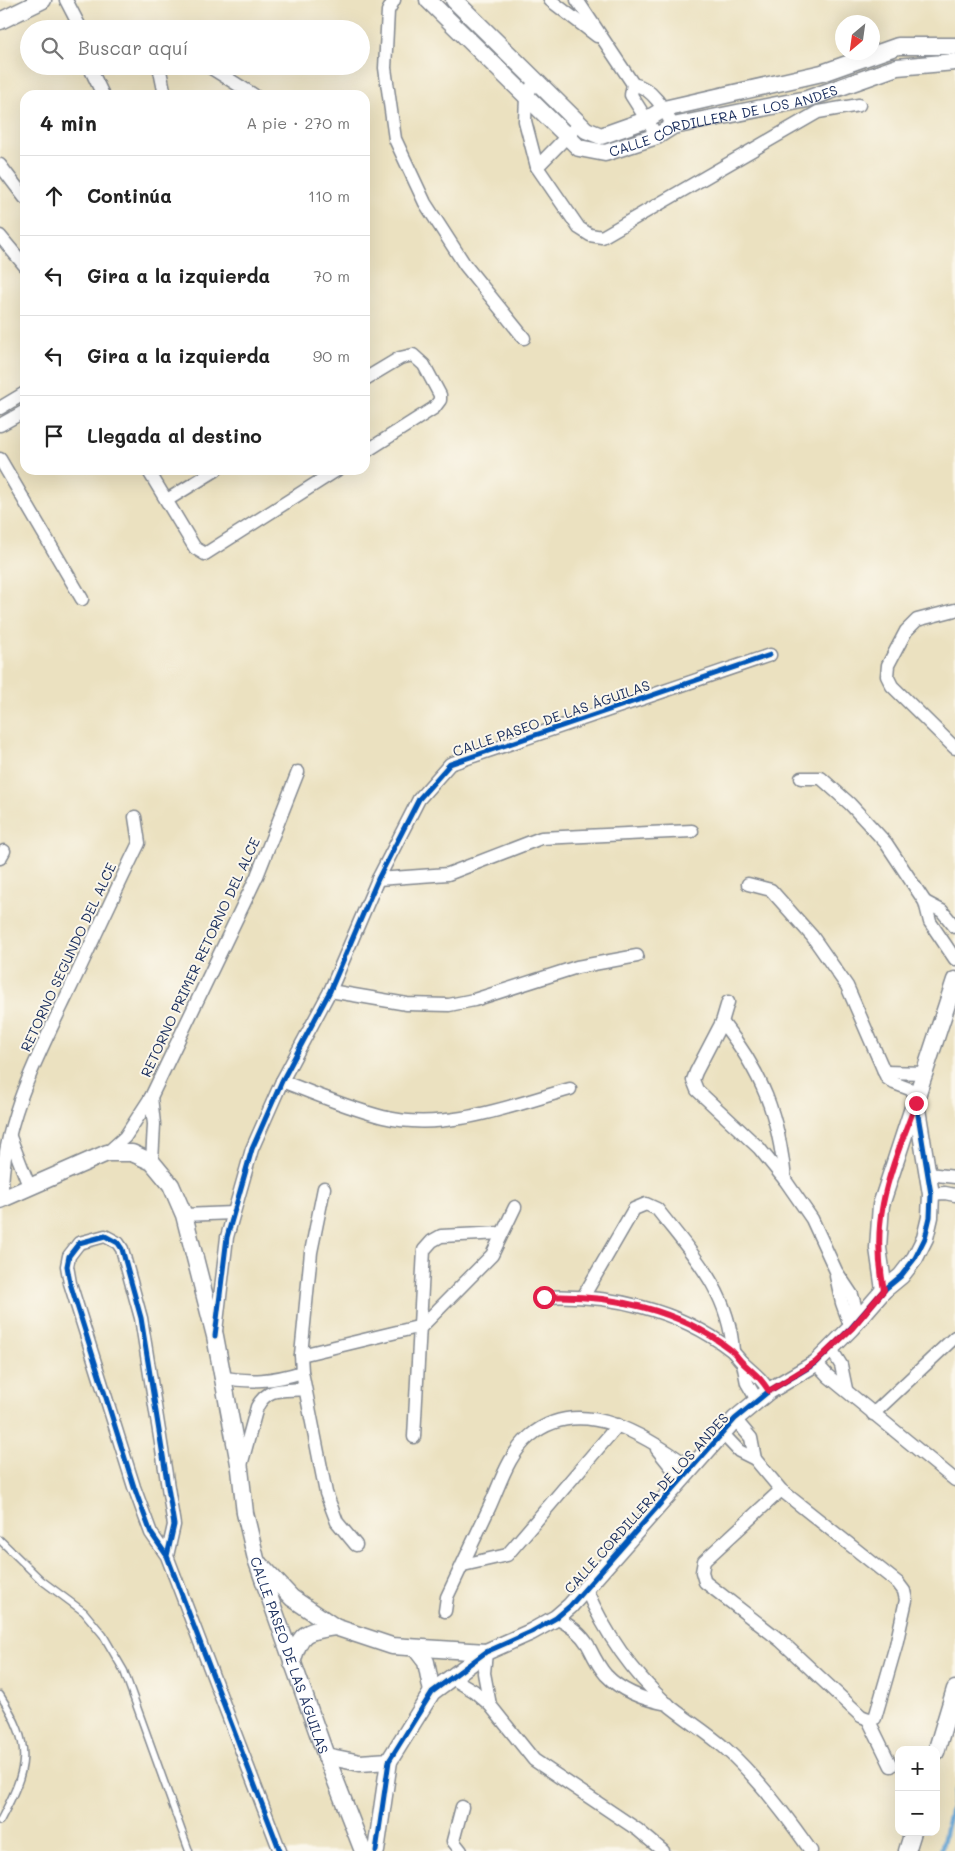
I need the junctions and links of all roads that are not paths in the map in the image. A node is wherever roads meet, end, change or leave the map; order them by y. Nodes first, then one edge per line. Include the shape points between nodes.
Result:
1 (43, 0) edge
2 (66, 0) edge
3 (394, 0) edge
4 (428, 0) edge
5 (454, 0) edge
6 (550, 0) edge
7 (577, 0) edge
8 (76, 20) edge
9 (0, 21) edge
10 (604, 41) junction
11 (955, 46) edge
12 (955, 62) edge
13 (93, 75) edge
14 (161, 75) edge
15 (222, 75) edge
16 (536, 79) junction
17 (633, 84) junction
18 (101, 90) edge
19 (164, 90) edge
20 (246, 90) edge
21 (526, 97) junction
22 (859, 105) dead end
23 (664, 109) junction
24 (646, 120) junction
25 (580, 123) junction
26 (673, 126) junction
27 (567, 136) junction
28 (657, 136) junction
29 (0, 165) edge
30 (537, 167) junction
31 (20, 191) edge
32 (0, 236) edge
33 (20, 260) edge
34 (524, 338) dead end
35 (370, 376) edge
36 (20, 396) edge
37 (0, 408) edge
38 (20, 414) edge
39 (0, 425) edge
40 (370, 449) edge
41 (0, 459) edge
42 (151, 475) edge
43 (208, 475) edge
44 (329, 475) edge
45 (167, 500) junction
46 (82, 599) dead end
47 (955, 610) edge
48 (770, 655) dead end
49 (955, 748) edge
50 (298, 772) dead end
51 (801, 778) dead end
52 (135, 817) dead end
53 (692, 831) dead end
54 (378, 879) junction
55 (748, 884) dead end
56 (925, 902) junction
57 (955, 926) edge
58 (638, 956) dead end
59 (955, 958) edge
60 (955, 980) edge
61 (330, 991) junction
62 (728, 1002) dead end
63 (722, 1022) junction
64 (884, 1072) junction
65 (926, 1073) junction
66 (282, 1081) junction
67 (570, 1089) dead end
68 (151, 1097) junction
69 (918, 1098) junction
70 (10, 1138) junction
71 (107, 1153) junction
72 (152, 1162) junction
73 (894, 1164) junction
74 (926, 1169) junction
75 (955, 1177) edge
76 (785, 1180) junction
77 (29, 1186) junction
78 (324, 1188) dead end
79 (932, 1194) junction
80 (955, 1195) edge
81 (1, 1200) edge
82 (515, 1207) dead end
83 (233, 1213) junction
84 (184, 1215) junction
85 (502, 1233) junction
86 (884, 1290) junction
87 (544, 1297) dead end
88 (584, 1297) junction
89 (855, 1324) junction
90 (422, 1326) junction
91 (215, 1336) junction
92 (955, 1337) edge
93 (732, 1350) junction
94 (831, 1350) junction
95 (301, 1355) junction
96 (816, 1362) junction
97 (221, 1377) junction
98 (303, 1381) junction
99 (846, 1389) junction
100 (763, 1396) junction
101 (873, 1414) junction
102 (735, 1419) junction
103 (618, 1425) junction
104 (722, 1433) junction
105 (414, 1437) dead end
106 (755, 1459) junction
107 (240, 1469) junction
108 (686, 1474) junction
109 (955, 1480) edge
110 (781, 1490) junction
111 (0, 1540) edge
112 (356, 1545) dead end
113 (167, 1556) junction
114 (256, 1560) junction
115 (463, 1565) junction
116 (586, 1589) junction
117 (445, 1611) dead end
118 (556, 1618) junction
119 (335, 1628) junction
120 (606, 1630) junction
121 (587, 1643) junction
122 (416, 1649) junction
123 (486, 1652) junction
124 (292, 1663) junction
125 (452, 1678) junction
126 (955, 1689) edge
127 (432, 1692) junction
128 (0, 1695) edge
129 (668, 1704) junction
130 (490, 1705) junction
131 (868, 1719) junction
132 (938, 1746) edge
133 (326, 1756) junction
134 (389, 1761) junction
135 (891, 1766) dead end
136 (462, 1808) dead end
137 (0, 1821) edge
138 (912, 1836) edge
139 (189, 1851) edge
140 (280, 1851) edge
141 (363, 1851) edge
142 (376, 1851) edge
143 (461, 1851) edge
144 (663, 1851) edge
145 (811, 1851) edge
146 (907, 1851) edge

1 - 9 street
2 - 8 street
3 - 34 street via 388,11 385,68 395,138 425,203 460,257
4 - 21 street, CALLE CORDILLERA DE LOS ANDES
5 - 16 street, CALLE CORDILLERA DE LOS ANDES
6 - 10 street
7 - 10 street
10 - 17 street
11 - 23 street, CALLE CORDILLERA DE LOS ANDES via 898,46 822,73
12 - 26 street, CALLE CORDILLERA DE LOS ANDES via 897,67 807,99
13 - 18 street
14 - 19 street
15 - 20 street
16 - 21 street
16 - 25 street, CALLE CORDILLERA DE LOS ANDES
17 - 23 street via 643,86
17 - 24 street via 631,95
21 - 27 street, CALLE CORDILLERA DE LOS ANDES
21 - 30 street via 525,122
22 - 30 street via 818,112 602,237 590,235 579,228
23 - 24 street, CALLE CORDILLERA DE LOS ANDES
23 - 26 street
24 - 25 street, CALLE CORDILLERA DE LOS ANDES via 601,136 586,130
24 - 28 street
25 - 27 street
26 - 28 street, CALLE CORDILLERA DE LOS ANDES
27 - 28 street, CALLE CORDILLERA DE LOS ANDES via 580,148 605,153
27 - 30 street
29 - 31 street
32 - 33 street
35 - 40 street via 400,358 413,355 424,365 440,395 434,408
36 - 37 street
38 - 39 street
41 - 46 street
42 - 45 street
43 - 45 street
44 - 45 street via 205,554 195,548
47 - 49 street via 917,620 906,631 888,665 887,676 892,686
48 - 54 street, CALLE PASEO DE LAS ÁGUILAS via 450,764 419,799
50 - 68 street, RETORNO PRIMER RETORNO DEL ALCE via 258,876
51 - 56 street via 821,778 850,804 886,844
52 - 70 street, RETORNO SEGUNDO DEL ALCE via 139,843 33,1066
53 - 54 street via 541,838 448,874
54 - 61 street, CALLE PASEO DE LAS ÁGUILAS
55 - 64 street via 771,890 812,936 847,986
56 - 57 street via 942,910
56 - 59 street via 930,922
58 - 61 street via 577,967 449,1005 406,1004
60 - 65 street, CALLE CORDILLERA DE LOS ANDES
61 - 66 street, CALLE PASEO DE LAS ÁGUILAS
62 - 63 street
63 - 76 street via 744,1049 774,1112 782,1145
63 - 76 street via 696,1072 697,1090 758,1148
64 - 65 street
64 - 69 street via 894,1083
65 - 69 street, CALLE CORDILLERA DE LOS ANDES
66 - 67 street via 384,1117 435,1121 478,1115
66 - 83 street, CALLE PASEO DE LAS ÁGUILAS via 252,1149
68 - 71 street, RETORNO PRIMER RETORNO DEL ALCE via 125,1137
68 - 72 street, RETORNO PRIMER RETORNO DEL ALCE via 154,1124
69 - 73 street, CALLE CORDILLERA DE LOS ANDES
69 - 74 street, CALLE CORDILLERA DE LOS ANDES
70 - 77 street
70 - 81 street, RETORNO SEGUNDO DEL ALCE via 2,1168
71 - 72 street via 132,1154
71 - 77 street
72 - 84 street via 171,1185
73 - 74 street via 912,1158
73 - 86 street, CALLE CORDILLERA DE LOS ANDES via 879,1226 878,1248
74 - 75 street
74 - 79 street, CALLE CORDILLERA DE LOS ANDES
76 - 89 street via 812,1220 836,1271 842,1304
77 - 81 street
78 - 95 street via 311,1252
79 - 80 street
79 - 86 street, CALLE CORDILLERA DE LOS ANDES via 925,1238 915,1258
82 - 85 street
83 - 84 street
83 - 91 street, CALLE PASEO DE LAS ÁGUILAS
84 - 91 street
85 - 90 street via 492,1255
85 - 90 street via 441,1236 424,1250
86 - 89 street, CALLE CORDILLERA DE LOS ANDES
87 - 88 street
88 - 93 street via 623,1302 662,1313 699,1329
88 - 93 street via 634,1209 646,1204 657,1209 707,1274 728,1314
89 - 94 street, CALLE CORDILLERA DE LOS ANDES
90 - 95 street
90 - 105 street
91 - 97 street
92 - 101 street
93 - 100 street via 743,1364 747,1383
94 - 96 street, CALLE CORDILLERA DE LOS ANDES
94 - 99 street via 842,1365
95 - 98 street
96 - 99 street
96 - 100 street, CALLE CORDILLERA DE LOS ANDES
97 - 98 street via 241,1381
97 - 107 street
98 - 107 street via 270,1392 262,1399
98 - 112 street via 326,1493 337,1522
99 - 101 street
100 - 102 street, CALLE CORDILLERA DE LOS ANDES
101 - 109 street
102 - 104 street, CALLE CORDILLERA DE LOS ANDES
102 - 106 street via 751,1438
103 - 108 street via 650,1439
103 - 115 street via 508,1555
103 - 115 street via 571,1419 550,1424 529,1436 511,1460
104 - 106 street via 739,1451
104 - 108 street, CALLE CORDILLERA DE LOS ANDES
106 - 110 street
107 - 114 street via 245,1513
108 - 116 street, CALLE CORDILLERA DE LOS ANDES
110 - 131 street via 904,1591 906,1600 894,1654 875,1718
110 - 131 street via 704,1561 702,1572 705,1582 781,1641
111 - 139 lane via 41,1580 84,1612 103,1635 124,1671
113 - 113 street via 174,1525 141,1318 122,1250 113,1239 98,1236 79,1243 73,1250 67,1266 70,1282 134,1487 151,1533
113 - 140 street
114 - 119 street, CALLE PASEO DE LAS ÁGUILAS via 292,1598
114 - 124 street, CALLE PASEO DE LAS ÁGUILAS
115 - 117 street via 447,1597
116 - 118 street, CALLE CORDILLERA DE LOS ANDES
116 - 120 street
118 - 121 street via 571,1626
118 - 123 street, CALLE CORDILLERA DE LOS ANDES
119 - 122 street, CALLE PASEO DE LAS ÁGUILAS via 392,1646
119 - 124 street via 311,1630 305,1634 297,1645
120 - 121 street
120 - 129 street via 634,1669
121 - 129 street via 606,1674 620,1686 641,1698
122 - 123 street, CALLE PASEO DE LAS ÁGUILAS
122 - 127 street via 426,1662
123 - 125 street, CALLE CORDILLERA DE LOS ANDES
123 - 130 street via 484,1673
124 - 133 street, CALLE PASEO DE LAS ÁGUILAS
125 - 127 street, CALLE CORDILLERA DE LOS ANDES
125 - 130 street
126 - 132 street
127 - 134 street, CALLE CORDILLERA DE LOS ANDES
128 - 137 lane via 16,1721 24,1751 18,1787
129 - 145 street via 700,1727 756,1779
130 - 144 street via 534,1760 638,1830
131 - 135 street
133 - 134 street via 360,1763
133 - 141 street, CALLE PASEO DE LAS ÁGUILAS
134 - 142 street, CALLE CORDILLERA DE LOS ANDES
136 - 143 street via 453,1841
138 - 146 street

